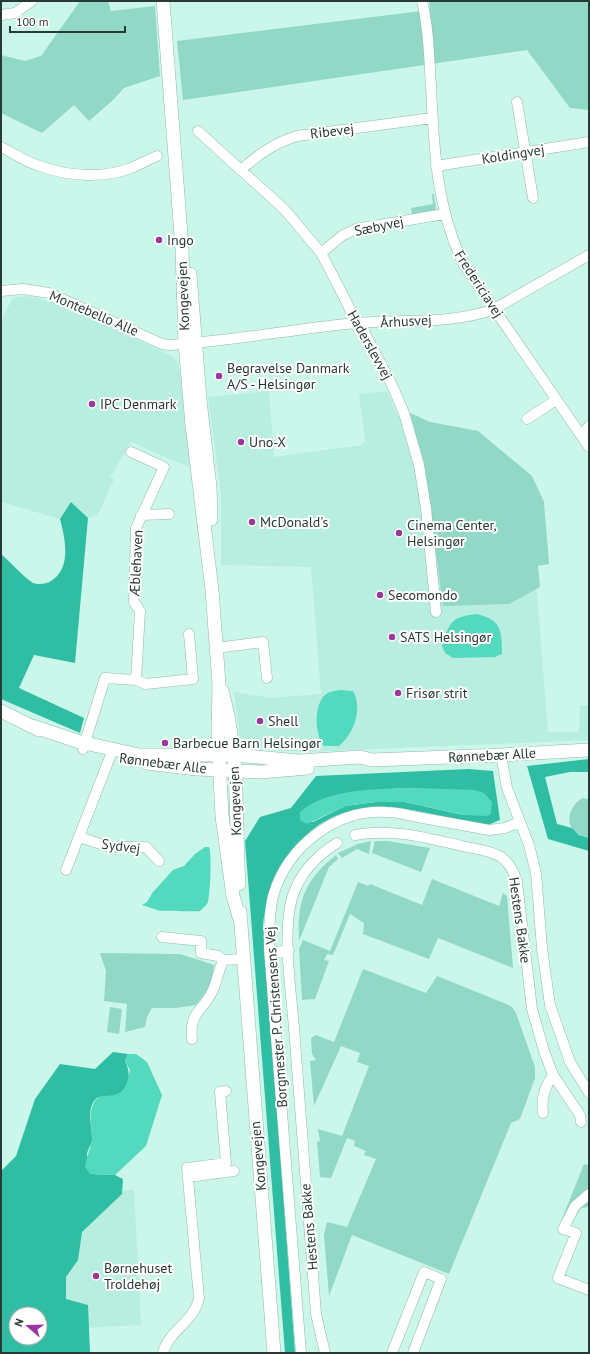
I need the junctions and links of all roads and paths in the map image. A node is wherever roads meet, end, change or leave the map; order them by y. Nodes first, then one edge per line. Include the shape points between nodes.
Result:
1 (32, 1) edge
2 (162, 1) edge
3 (168, 1) edge
4 (422, 1) edge
5 (1, 15) edge
6 (517, 102) dead end
7 (432, 118) junction
8 (198, 131) dead end
9 (589, 142) edge
10 (1, 147) edge
11 (525, 152) junction
12 (157, 156) dead end
13 (436, 166) junction
14 (241, 170) junction
15 (533, 198) dead end
16 (444, 214) junction
17 (320, 253) junction
18 (589, 255) edge
19 (1, 290) edge
20 (494, 309) junction
21 (357, 323) junction
22 (190, 343) junction
23 (556, 400) junction
24 (527, 419) dead end
25 (589, 426) edge
26 (582, 435) junction
27 (589, 447) edge
28 (131, 452) dead end
29 (169, 514) dead end
30 (141, 515) junction
31 (436, 612) dead end
32 (189, 634) dead end
33 (216, 648) junction
34 (267, 678) dead end
35 (136, 680) junction
36 (221, 688) junction
37 (1, 711) edge
38 (84, 746) junction
39 (589, 750) edge
40 (501, 755) junction
41 (110, 757) junction
42 (372, 760) junction
43 (227, 761) junction
44 (438, 821) junction
45 (520, 822) junction
46 (356, 835) dead end
47 (79, 837) junction
48 (434, 840) junction
49 (337, 843) dead end
50 (159, 861) dead end
51 (66, 870) dead end
52 (240, 920) junction
53 (162, 937) dead end
54 (289, 950) junction
55 (270, 953) junction
56 (243, 959) junction
57 (223, 960) junction
58 (550, 1005) junction
59 (532, 1010) junction
60 (192, 1039) dead end
61 (553, 1075) junction
62 (226, 1091) dead end
63 (589, 1093) edge
64 (543, 1113) dead end
65 (581, 1122) dead end
66 (302, 1139) junction
67 (284, 1142) junction
68 (234, 1171) dead end
69 (188, 1177) junction
70 (589, 1194) edge
71 (589, 1290) edge
72 (298, 1314) junction
73 (316, 1314) junction
74 (162, 1353) edge
75 (274, 1353) edge
76 (301, 1353) edge
77 (325, 1353) edge
78 (392, 1353) edge
79 (412, 1353) edge

1 - 5 street via 14,13
2 - 22 main road, Kongevejen
3 - 22 main road, Kongevejen
4 - 7 street, Fredericiavej via 429,52
6 - 11 street
7 - 13 street, Fredericiavej
7 - 14 street, Ribevej via 282,140 267,148
8 - 14 street, Haderslevvej
9 - 11 street, Koldingvej
10 - 12 street via 36,165 52,170 88,174 107,174 130,168
11 - 13 street, Koldingvej
11 - 15 street
13 - 16 street, Fredericiavej
14 - 17 street, Haderslevvej via 286,210
16 - 17 street, Sæbyvej via 356,229 343,235
16 - 20 street, Fredericiavej via 452,242 464,265
17 - 21 street, Haderslevvej
18 - 20 street, Århusvej
19 - 22 street, Montebello Alle via 23,289 49,293 165,344
20 - 21 street, Århusvej via 459,318
20 - 23 street, Fredericiavej
21 - 22 street, Århusvej
21 - 31 street, Haderslevvej via 392,385 404,413 419,465 426,508
22 - 33 main road, Kongevejen via 200,400 210,487
23 - 24 street
23 - 26 street, Fredericiavej
25 - 26 street
26 - 27 street, Fredericiavej
28 - 30 street, Æblehaven via 164,467
29 - 30 street, Æblehaven
30 - 35 street, Æblehaven via 136,528 134,602 140,611
32 - 35 street via 193,679 146,684
33 - 34 street via 263,642
33 - 36 main road, Kongevejen
35 - 38 street via 106,678
36 - 43 main road, Kongevejen
36 - 43 main road, Kongevejen via 230,722
37 - 38 main road, Rønnebær Alle via 72,746
38 - 41 main road, Rønnebær Alle
38 - 43 main road, Rønnebær Alle via 139,755
39 - 40 main road, Rønnebær Alle
40 - 42 main road, Rønnebær Alle
40 - 45 street via 507,788
41 - 43 main road, Rønnebær Alle via 138,762
41 - 47 street
42 - 43 main road, Rønnebær Alle via 360,757 299,761
42 - 43 main road, Rønnebær Alle via 276,771
43 - 52 main road, Kongevejen via 240,895
43 - 52 main road, Kongevejen via 225,843 233,896
44 - 45 street, Borgmester P. Christensens Vej via 489,830 505,828
44 - 48 street
44 - 55 street, Borgmester P. Christensens Vej via 387,812 369,812 351,816 318,832 294,855 278,882 270,912
45 - 58 street via 536,873 542,949
46 - 48 street, Hestens Bakke via 389,832
47 - 50 street, Sydvej via 110,847 146,848
47 - 51 street
48 - 59 street, Hestens Bakke via 494,854 505,860 510,867 517,882
49 - 54 street, Hestens Bakke via 318,858 296,887 290,910
52 - 56 main road, Kongevejen
53 - 57 street via 201,941 201,952 218,956
54 - 55 street
54 - 66 street, Hestens Bakke
55 - 67 street, Borgmester P. Christensens Vej
56 - 57 street
56 - 75 main road, Kongevejen
57 - 60 street via 213,989 193,1019
58 - 59 street
58 - 63 street via 570,1062
59 - 61 street, Hestens Bakke
61 - 64 street via 541,1103
61 - 65 street, Hestens Bakke via 580,1115
62 - 69 street via 220,1092 226,1163 187,1168
66 - 67 street
66 - 73 street, Hestens Bakke
67 - 72 street, Borgmester P. Christensens Vej
68 - 69 street
69 - 74 street via 199,1298 194,1313 166,1343
70 - 71 street via 575,1206 563,1229 576,1233 558,1278
72 - 73 street
72 - 76 street, Borgmester P. Christensens Vej
73 - 77 street, Hestens Bakke
78 - 79 street via 424,1272 441,1279

